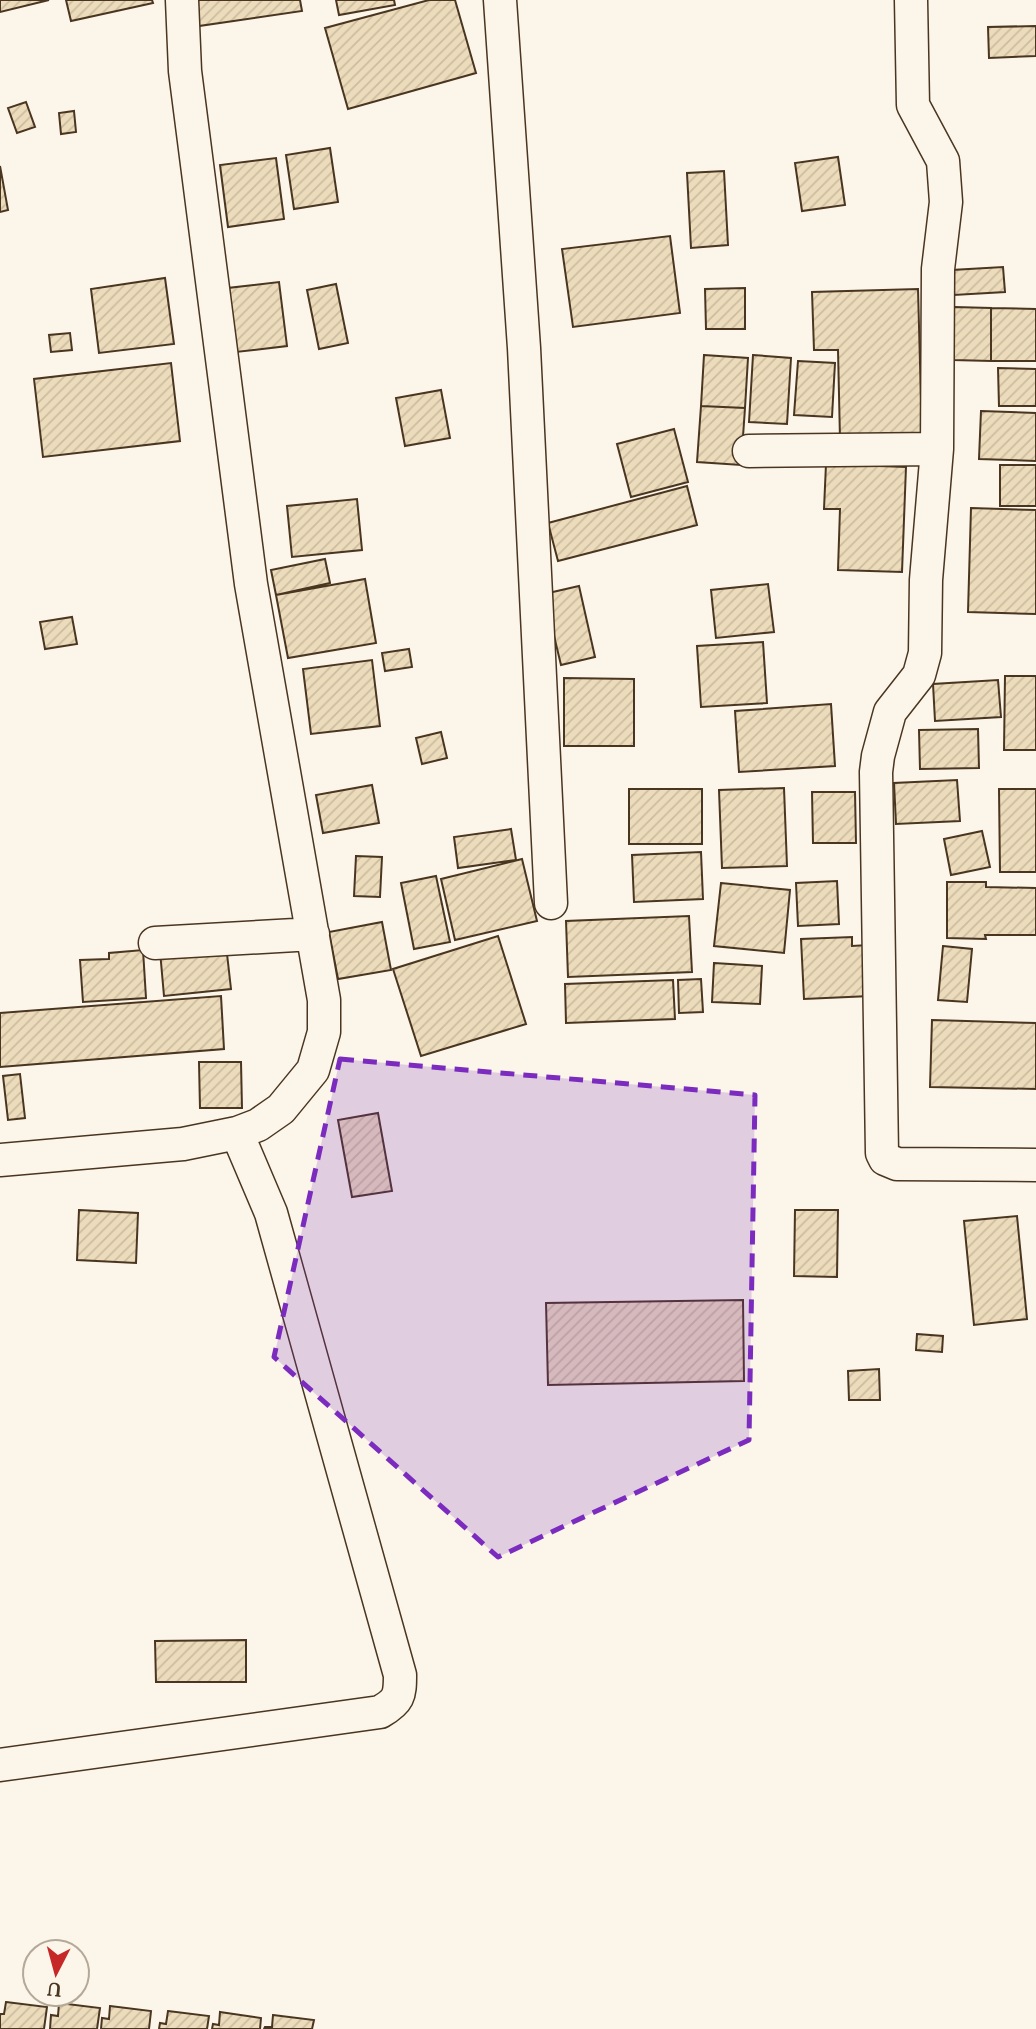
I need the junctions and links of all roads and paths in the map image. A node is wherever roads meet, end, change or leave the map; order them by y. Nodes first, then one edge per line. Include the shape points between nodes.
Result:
1 (182, 0) edge
2 (500, 0) edge
3 (911, 0) edge
4 (937, 449) junction
5 (749, 451) dead end
6 (551, 903) dead end
7 (313, 934) junction
8 (155, 943) dead end
9 (237, 1133) junction
10 (0, 1160) edge
11 (1036, 1165) edge
12 (0, 1765) edge

1 - 7 street via 185,71 251,584
2 - 6 street via 524,348
3 - 4 street via 913,105 943,161 946,202 938,269
4 - 5 street
4 - 11 street via 926,580 926,653 919,675 890,712 876,772 882,1153 897,1164
7 - 8 street
7 - 9 street via 326,1017 313,1070 281,1109
9 - 10 street via 183,1144
9 - 12 street via 271,1213 400,1675 399,1698 380,1712

